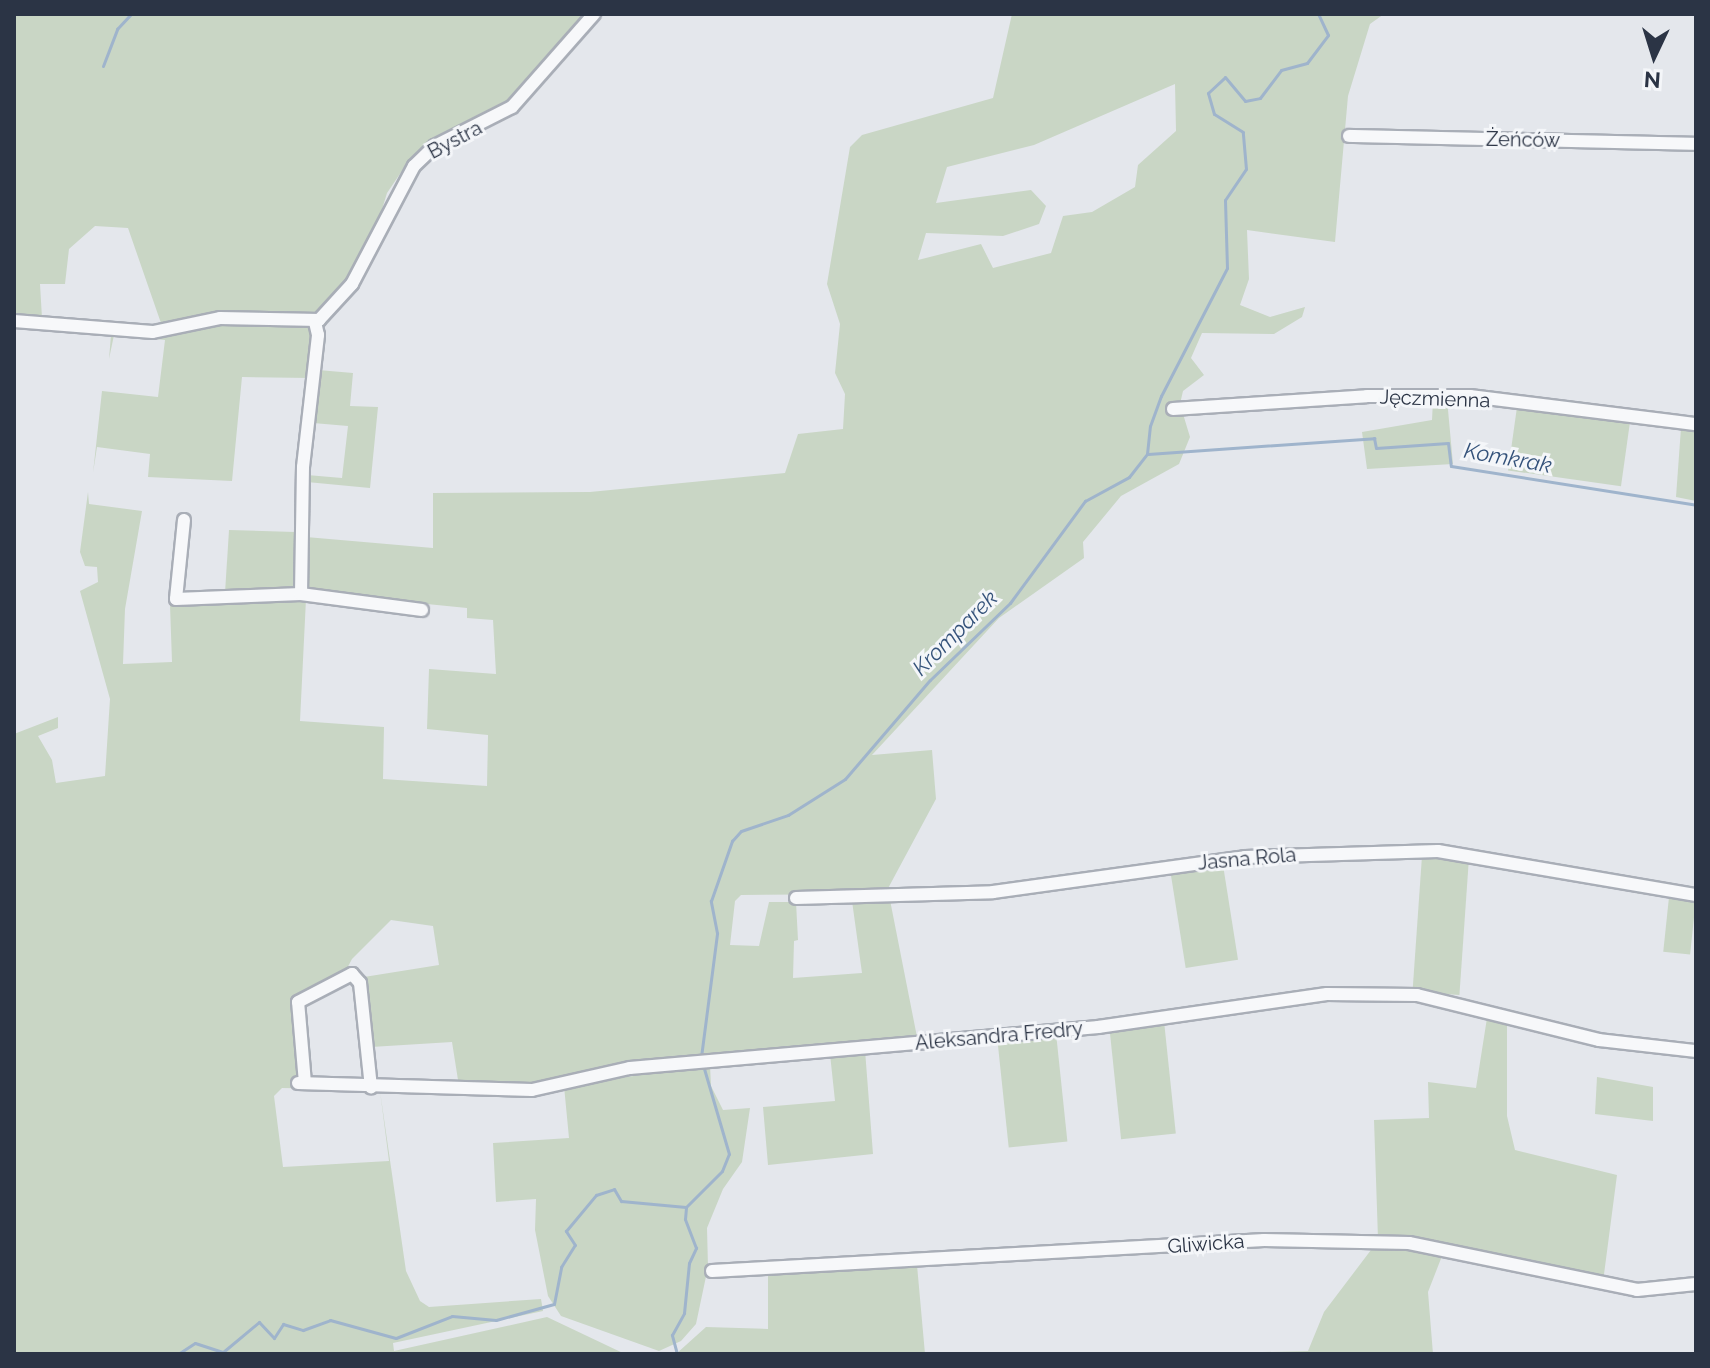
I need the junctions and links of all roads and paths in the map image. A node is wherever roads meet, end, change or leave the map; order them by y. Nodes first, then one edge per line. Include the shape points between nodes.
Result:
1 (594, 14) edge
2 (1349, 136) dead end
3 (1696, 144) edge
4 (14, 321) edge
5 (315, 322) junction
6 (1173, 409) dead end
7 (1696, 424) edge
8 (184, 520) dead end
9 (301, 594) junction
10 (422, 610) dead end
11 (1696, 895) edge
12 (796, 898) dead end
13 (1696, 1051) edge
14 (371, 1087) junction
15 (712, 1271) dead end
16 (1696, 1284) edge

1 - 5 street, Bystra via 512,107 423,156 395,194 352,284
2 - 3 street, Żeńców
4 - 5 street via 153,332 220,318
5 - 9 street via 318,335 303,467
6 - 7 street, Jęczmienna via 1367,396 1470,396
8 - 9 street via 176,599
9 - 10 street
11 - 12 street, Jasna Rola via 1438,851 1245,857 993,892
13 - 14 street, Aleksandra Fredry via 1599,1040 1417,995 1327,994 1098,1027 630,1068 532,1090
14 - 14 street, Aleksandra Fredry via 360,983 352,974 298,1002 302,1083
15 - 16 street, Gliwicka via 1264,1240 1409,1243 1637,1290

